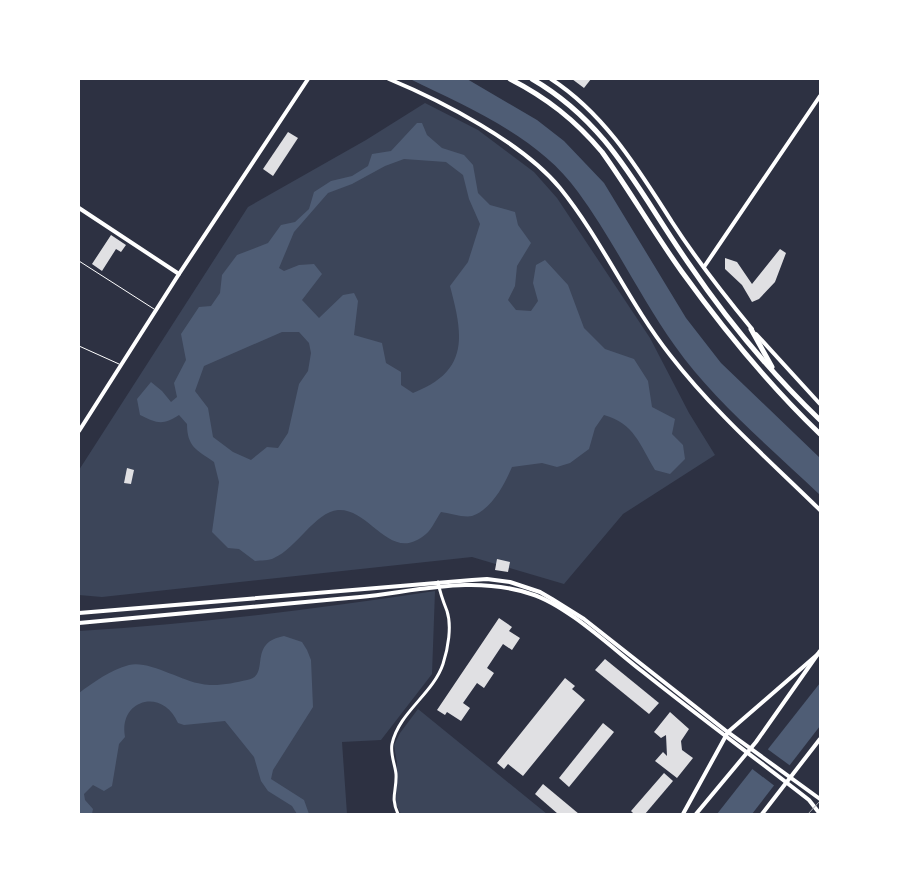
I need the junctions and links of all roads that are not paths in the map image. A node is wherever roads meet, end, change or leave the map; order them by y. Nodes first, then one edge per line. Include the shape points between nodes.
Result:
1 (308, 79) edge
2 (389, 79) edge
3 (510, 79) edge
4 (532, 79) edge
5 (551, 79) edge
6 (820, 96) edge
7 (79, 208) edge
8 (79, 261) edge
9 (704, 267) junction
10 (178, 274) junction
11 (156, 310) junction
12 (751, 329) junction
13 (79, 346) edge
14 (121, 365) junction
15 (776, 374) junction
16 (820, 404) edge
17 (820, 420) edge
18 (79, 429) edge
19 (820, 434) edge
20 (820, 510) edge
21 (439, 584) junction
22 (79, 613) edge
23 (79, 623) edge
24 (819, 652) edge
25 (728, 732) junction
26 (725, 737) junction
27 (820, 739) edge
28 (751, 748) junction
29 (747, 753) junction
30 (791, 779) junction
31 (787, 783) junction
32 (820, 799) edge
33 (398, 814) edge
34 (683, 814) edge
35 (696, 814) edge
36 (762, 814) edge
37 (820, 814) edge

1 - 10 street
2 - 20 street via 477,122 531,160 559,187 669,354 701,395
3 - 19 highway via 557,106 592,140 719,323 768,381
4 - 15 highway via 580,112 610,146 727,317
5 - 9 street via 584,104 611,132
6 - 9 street
7 - 10 street
8 - 11 lane
9 - 12 street
10 - 11 street
11 - 14 street
12 - 15 highway
12 - 16 street
13 - 14 lane
14 - 18 street
15 - 17 highway
21 - 22 street
21 - 23 street via 365,596
21 - 25 street via 488,579 540,592 584,619
21 - 26 street via 483,583 544,599 579,622
21 - 33 street via 449,620 447,647 439,675 408,716 392,744 396,772 392,798
24 - 25 street
24 - 28 street
25 - 26 street
25 - 28 street
26 - 29 street
26 - 34 street
27 - 30 street
28 - 29 street
28 - 30 street
29 - 31 street
29 - 35 street
30 - 31 street
30 - 32 street
31 - 36 street
31 - 37 street via 814,804

